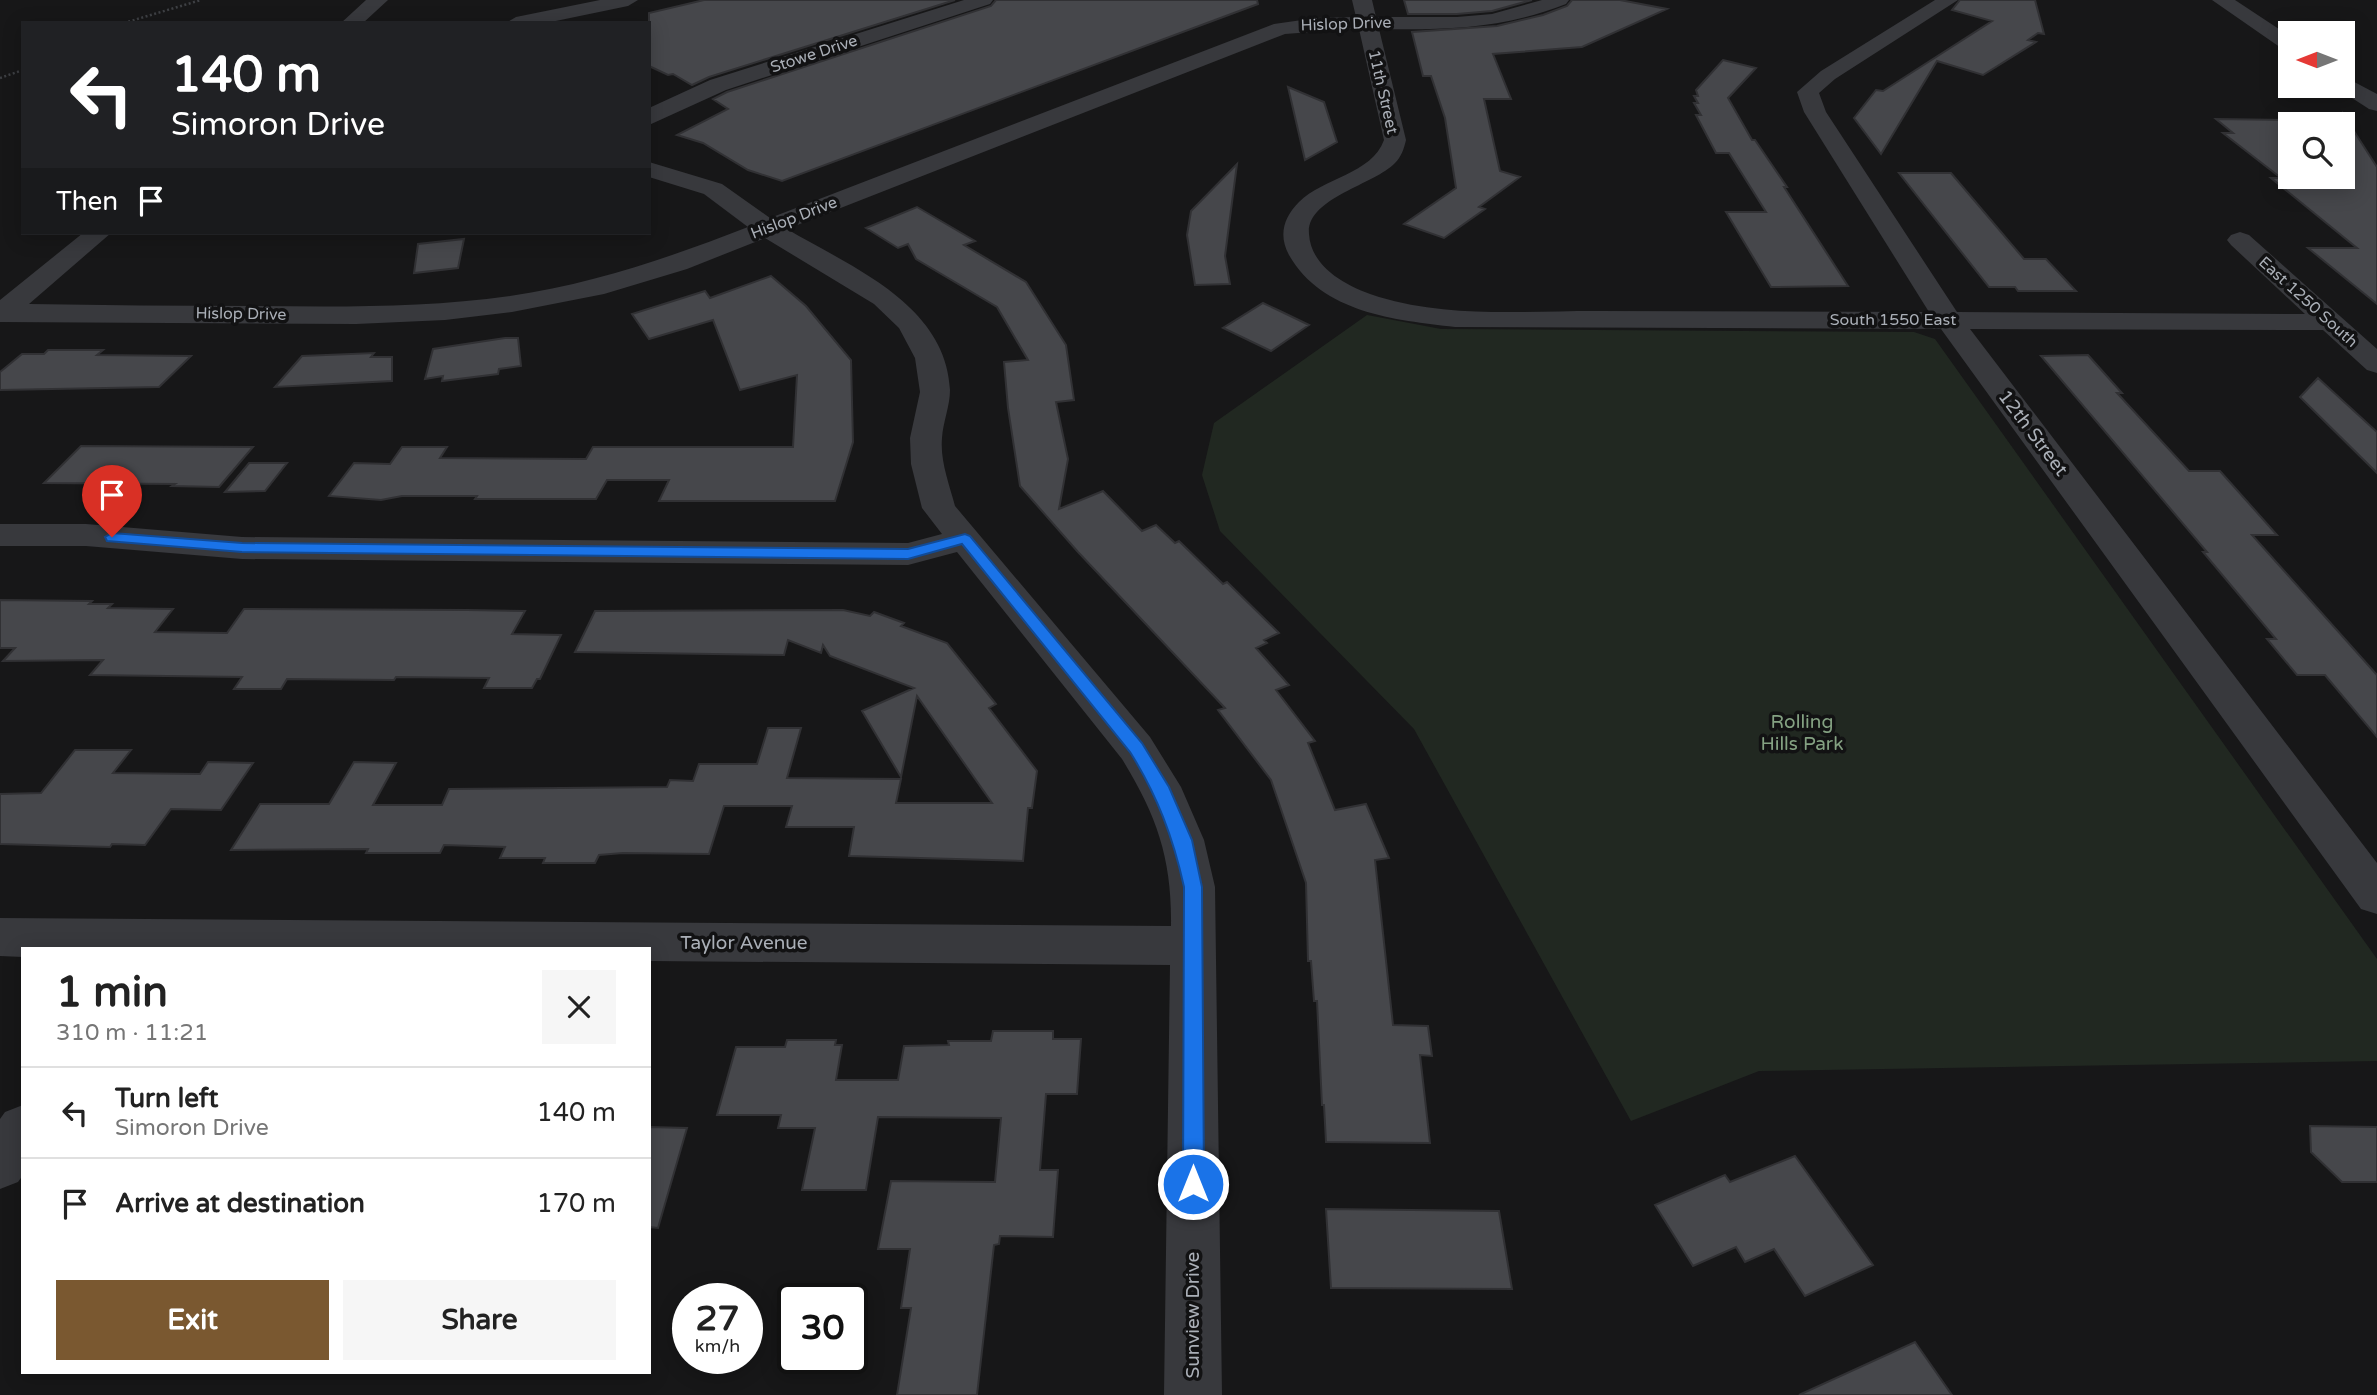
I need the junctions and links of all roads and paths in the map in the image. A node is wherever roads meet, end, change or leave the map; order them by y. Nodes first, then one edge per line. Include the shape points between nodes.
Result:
1 (201, 0) edge
2 (378, 0) edge
3 (628, 0) edge
4 (983, 0) edge
5 (1559, 0) edge
6 (1948, 0) edge
7 (2222, 0) edge
8 (1365, 11) edge
9 (131, 21) edge
10 (353, 21) edge
11 (526, 21) edge
12 (2278, 37) edge
13 (21, 71) edge
14 (0, 78) edge
15 (2356, 90) edge
16 (2377, 104) edge
17 (651, 117) edge
18 (651, 170) edge
19 (768, 229) junction
20 (96, 235) edge
21 (2240, 240) dead end
22 (2, 313) edge
23 (1455, 319) joint
24 (1950, 321) junction
25 (2330, 322) junction
26 (2377, 364) edge
27 (0, 535) edge
28 (965, 539) junction
29 (2377, 896) edge
30 (0, 937) edge
31 (142, 943) edge
32 (1194, 946) junction
33 (21, 1132) edge
34 (0, 1164) edge
35 (1193, 1395) edge

1 - 9 path
2 - 10 street
3 - 11 street
4 - 17 street, Stowe Drive via 718,85
5 - 8 street, Hislop Drive via 1497,19 1450,22
6 - 24 street, 12th Street via 1808,92 1815,112
7 - 12 street
8 - 19 street, Hislop Drive via 1281,28
8 - 23 street, 11th Street via 1395,140 1388,158 1317,200 1299,216 1294,237 1304,262 1324,282 1358,299 1404,313
13 - 14 path
15 - 16 street
18 - 19 street, Sunview Drive via 713,189
19 - 22 street, Hislop Drive via 594,288 445,312 356,316
19 - 28 street, Sunview Drive via 884,298 911,324 930,358 934,392 926,464 939,508
20 - 22 street
21 - 25 street, East 1250 South
23 - 24 street, South 1550 East
24 - 25 street, South 1550 East
24 - 29 street, 12th Street
25 - 26 street, East 1250 South
27 - 28 street via 86,536 242,548 894,554
28 - 32 street, Sunview Drive via 1108,710 1161,787 1183,840 1193,887
30 - 31 street, Taylor Avenue
31 - 32 street, Taylor Avenue
32 - 35 street, Sunview Drive
33 - 34 street

